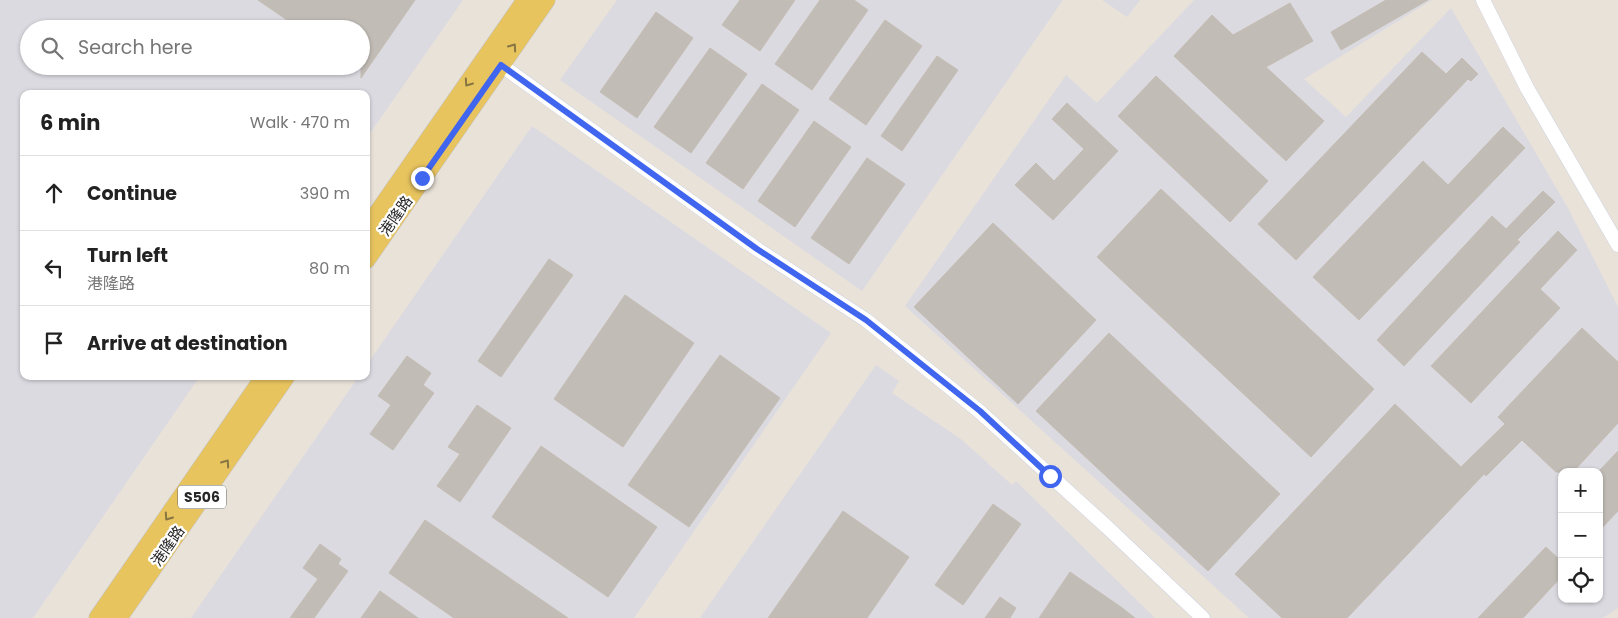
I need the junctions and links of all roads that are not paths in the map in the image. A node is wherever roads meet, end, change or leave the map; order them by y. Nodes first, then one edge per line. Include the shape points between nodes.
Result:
1 (526, 0) edge
2 (546, 0) edge
3 (1483, 0) edge
4 (501, 65) junction
5 (370, 224) edge
6 (1618, 245) edge
7 (370, 254) edge
8 (262, 380) edge
9 (283, 380) edge
10 (98, 618) edge
11 (118, 618) edge
12 (1202, 618) edge

1 -> 5 main road, 港隆路
4 -> 2 main road, 港隆路
3 - 6 street via 1527,88
4 - 7 main road, 港隆路
4 - 12 street via 757,249 866,320 980,411
8 -> 10 main road, 港隆路 / S506
11 -> 9 main road, 港隆路 / S506

